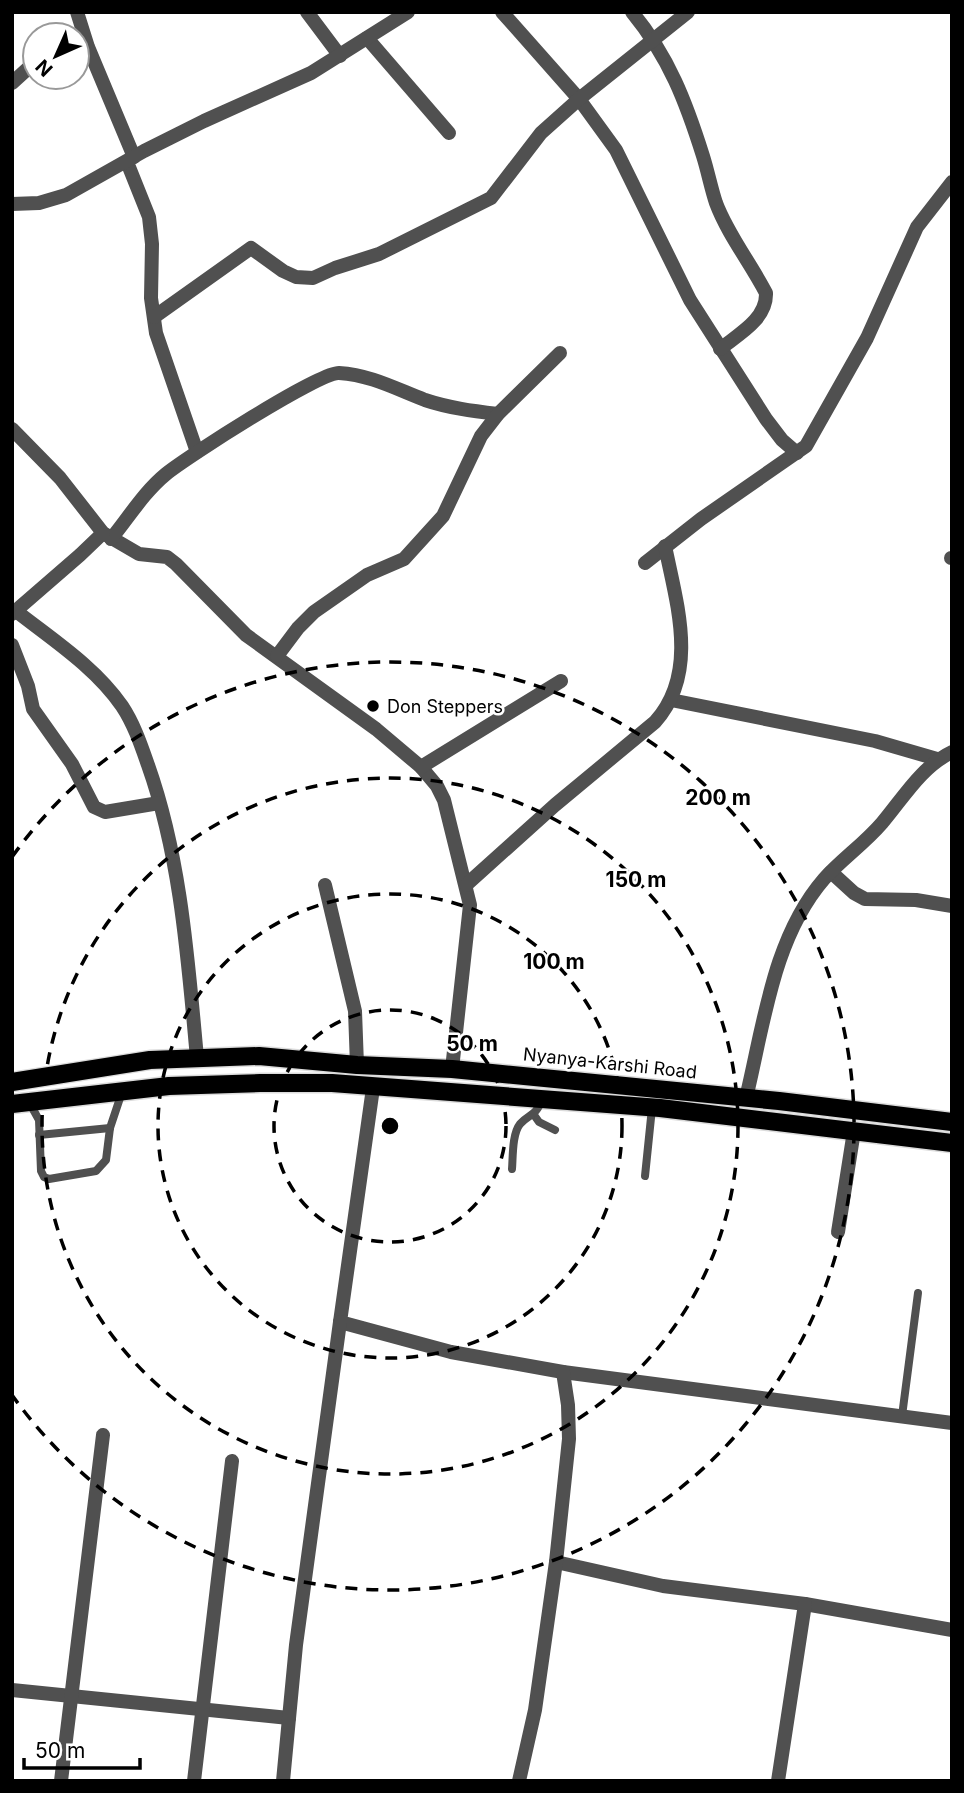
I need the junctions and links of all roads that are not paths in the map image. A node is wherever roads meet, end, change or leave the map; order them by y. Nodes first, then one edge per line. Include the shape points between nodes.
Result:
1 (76, 12) edge
2 (307, 12) edge
3 (408, 12) edge
4 (502, 12) edge
5 (632, 12) edge
6 (688, 12) edge
7 (367, 38) junction
8 (654, 38) junction
9 (340, 56) junction
10 (579, 99) junction
11 (449, 133) dead end
12 (131, 160) junction
13 (952, 182) edge
14 (12, 204) edge
15 (154, 317) junction
16 (720, 349) junction
17 (560, 353) dead end
18 (498, 414) junction
19 (12, 429) edge
20 (197, 452) junction
21 (797, 453) junction
22 (107, 536) junction
23 (665, 546) junction
24 (645, 563) dead end
25 (14, 612) edge
26 (12, 645) edge
27 (276, 656) junction
28 (561, 681) dead end
29 (671, 701) junction
30 (952, 752) edge
31 (937, 759) junction
32 (421, 766) junction
33 (159, 803) junction
34 (831, 872) junction
35 (326, 885) dead end
36 (466, 885) junction
37 (952, 906) edge
38 (197, 1058) junction
39 (357, 1065) junction
40 (452, 1069) junction
41 (12, 1082) edge
42 (373, 1088) junction
43 (642, 1088) junction
44 (122, 1091) junction
45 (746, 1098) junction
46 (21, 1103) edge
47 (538, 1107) junction
48 (648, 1107) junction
49 (952, 1122) edge
50 (110, 1128) junction
51 (555, 1130) dead end
52 (854, 1131) junction
53 (40, 1136) junction
54 (952, 1143) edge
55 (512, 1169) dead end
56 (645, 1176) dead end
57 (838, 1232) dead end
58 (918, 1293) dead end
59 (340, 1322) junction
60 (563, 1372) junction
61 (902, 1416) junction
62 (952, 1423) edge
63 (103, 1435) dead end
64 (232, 1461) dead end
65 (556, 1562) junction
66 (805, 1604) junction
67 (952, 1630) edge
68 (12, 1690) edge
69 (72, 1696) junction
70 (201, 1709) junction
71 (289, 1718) junction
72 (61, 1781) edge
73 (194, 1781) edge
74 (283, 1781) edge
75 (519, 1781) edge
76 (778, 1781) edge

1 - 12 street
2 - 9 street
3 - 7 street
4 - 10 street
5 - 8 street
6 - 8 street
7 - 9 street
7 - 11 street
8 - 10 street
8 - 16 street via 685,102 730,233 766,293 758,319
9 - 12 street
10 - 15 street via 526,150 491,198 379,254 313,278 282,271 251,248
10 - 16 street via 616,150 690,300
12 - 14 street via 66,195 39,204
12 - 15 street via 149,217
13 - 21 street via 917,227 867,338 813,438
15 - 20 street
16 - 21 street via 766,419
17 - 18 street
18 - 20 street via 461,410 369,377 336,373
18 - 27 street via 481,436 443,516 404,559 367,575 314,612
19 - 22 street
20 - 22 street via 166,474
21 - 23 street
22 - 25 street
22 - 27 street via 139,554 167,557 246,635
23 - 24 street
23 - 29 street via 682,653
25 - 33 street via 87,667 122,706 142,748
26 - 33 street via 33,709 72,764 94,807 105,813
27 - 32 street
28 - 32 street
29 - 31 street via 876,741
29 - 36 street via 655,722
30 - 31 street
31 - 34 street via 878,828
32 - 36 street via 444,800
33 - 38 street via 179,901
34 - 37 street via 865,899
34 - 45 street via 812,896 780,956
35 - 39 street via 355,1012
36 - 40 street via 470,905
38 - 39 main road, Nyanya-Karshi Road via 259,1056
38 - 41 main road, Nyanya-Karshi Road via 150,1060
39 - 40 main road, Nyanya-Karshi Road
40 - 43 main road, Nyanya-Karshi Road
42 - 44 main road via 260,1083
42 - 47 main road
42 - 59 street
43 - 45 main road, Nyanya-Karshi Road
43 - 48 main road
44 - 46 main road
44 - 50 lane
45 - 49 main road, Nyanya-Karshi Road
46 - 53 lane via 39,1120
47 - 48 main road
47 - 51 lane via 539,1122
47 - 55 lane via 517,1129
48 - 52 main road
48 - 56 lane
50 - 53 lane
50 - 53 lane via 101,1168 49,1179 41,1171
52 - 54 main road
52 - 57 street
58 - 61 lane
59 - 60 street via 451,1352
59 - 71 street
60 - 61 street
60 - 65 street via 569,1439
61 - 62 street
63 - 69 street
64 - 70 street
65 - 66 street via 663,1586
65 - 75 street via 535,1710
66 - 67 street
66 - 76 street
68 - 69 street
69 - 70 street
69 - 72 street
70 - 71 street
70 - 73 street
71 - 74 street

